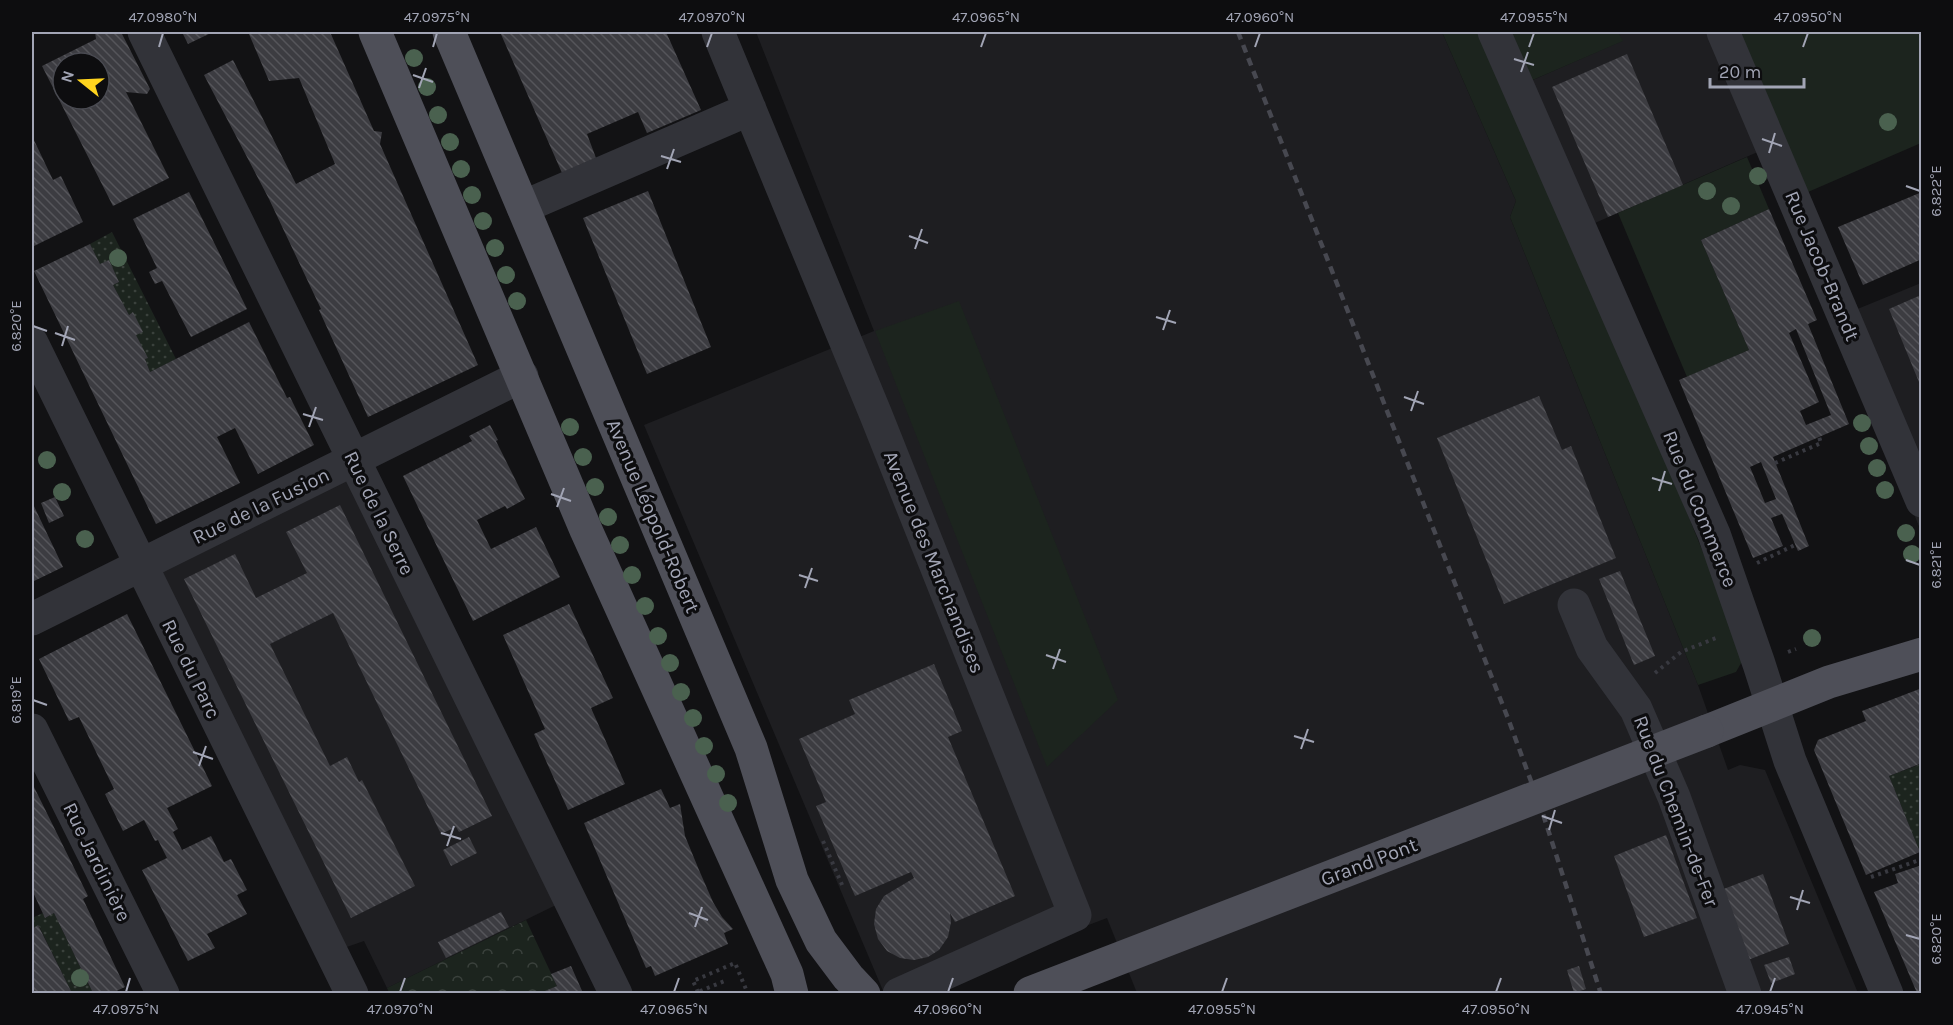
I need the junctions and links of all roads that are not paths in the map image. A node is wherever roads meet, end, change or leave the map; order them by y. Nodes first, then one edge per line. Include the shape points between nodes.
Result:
1 (144, 32) edge
2 (375, 32) edge
3 (449, 32) edge
4 (718, 32) edge
5 (1494, 32) edge
6 (1723, 32) edge
7 (750, 109) junction
8 (523, 207) junction
9 (32, 344) edge
10 (522, 376) junction
11 (353, 460) junction
12 (1922, 501) edge
13 (140, 566) junction
14 (1574, 605) dead end
15 (32, 619) edge
16 (1922, 654) edge
17 (1773, 706) junction
18 (32, 730) edge
19 (163, 993) edge
20 (352, 993) edge
21 (616, 993) edge
22 (792, 993) edge
23 (864, 993) edge
24 (899, 993) edge
25 (1030, 993) edge
26 (1745, 993) edge
27 (1887, 993) edge

1 - 11 street, Rue de la Serre
2 - 10 main road
3 - 8 main road, Avenue Léopold-Robert
4 - 7 street, Avenue des Marchandises
5 - 17 street, Rue du Commerce via 1714,534
6 - 12 street, Rue Jacob-Brandt
7 - 8 street
7 - 24 street, Avenue des Marchandises via 1075,915
8 - 23 main road, Avenue Léopold-Robert via 751,748 792,880 821,941
9 - 13 street, Rue du Parc
10 - 11 street, Rue de la Fusion
10 - 22 main road via 591,541 787,974
11 - 13 street, Rue de la Fusion
11 - 21 street, Rue de la Serre
13 - 15 street, Rue de la Fusion
13 - 20 street, Rue du Parc
14 - 26 street, Rue du Chemin-de-Fer via 1592,648 1636,709 1674,797
16 - 17 main road, Grand Pont via 1829,682
17 - 25 main road, Grand Pont, bridge
17 - 27 street, Rue du Commerce via 1790,760
18 - 19 street, Rue Jardinière

